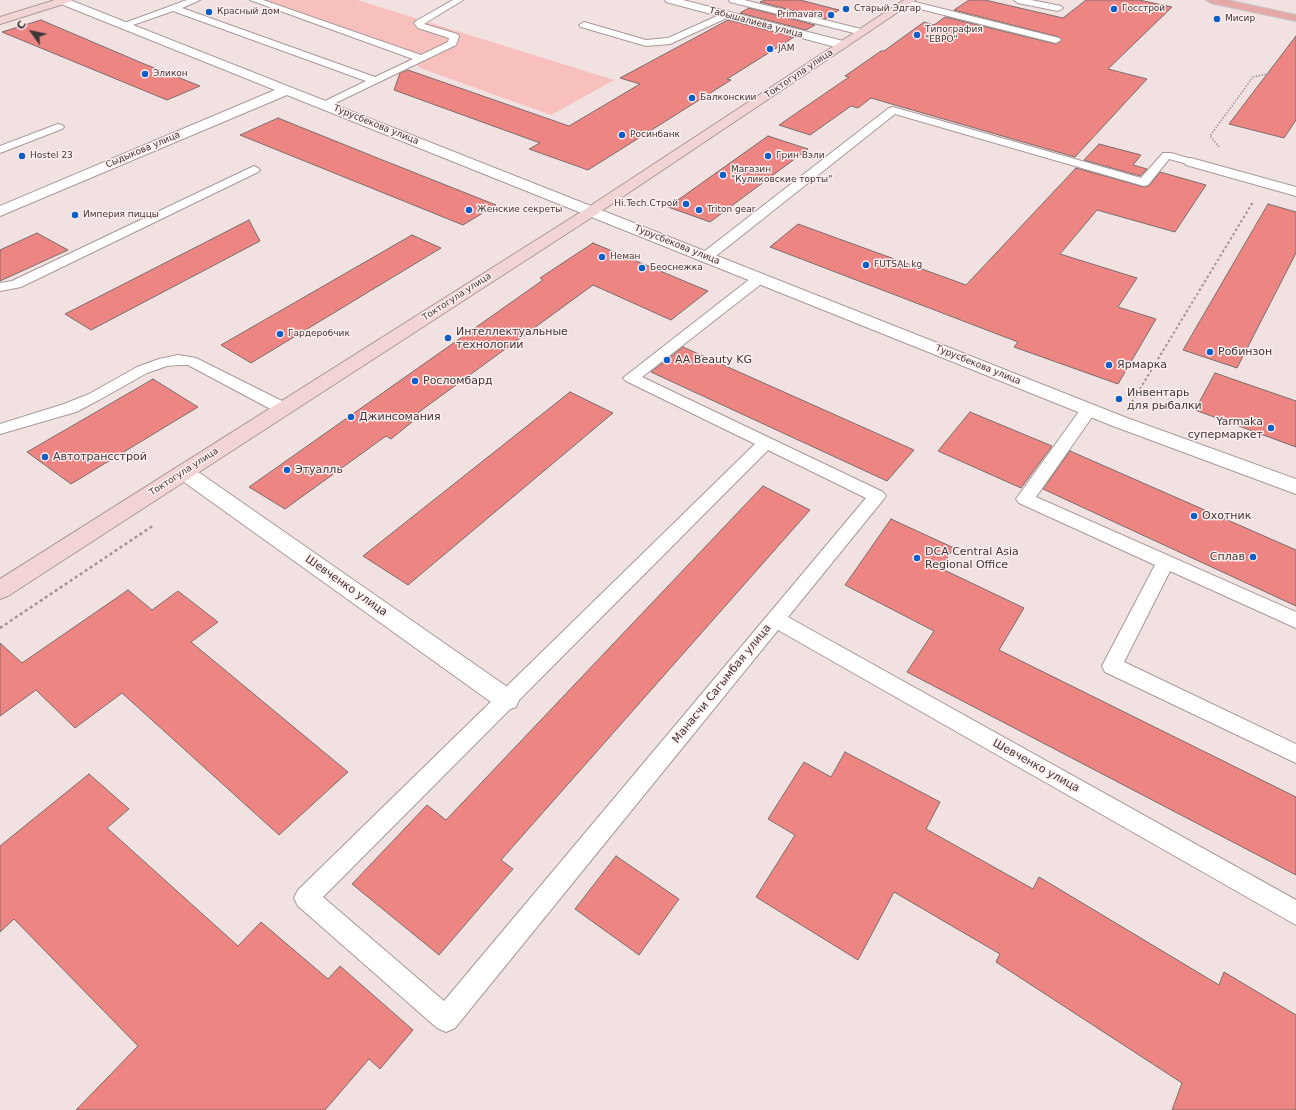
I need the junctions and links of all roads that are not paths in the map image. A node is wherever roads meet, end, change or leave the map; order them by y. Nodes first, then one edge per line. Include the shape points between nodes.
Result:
1 (63, 0) edge
2 (196, 0) edge
3 (254, 0) edge
4 (459, 0) edge
5 (670, 0) edge
6 (733, 0) edge
7 (1018, 0) edge
8 (1211, 0) edge
9 (909, 1) edge
10 (949, 4) dead end
11 (174, 8) junction
12 (1058, 8) dead end
13 (938, 11) junction
14 (726, 15) junction
15 (1296, 18) edge
16 (0, 21) edge
17 (124, 25) junction
18 (584, 25) dead end
19 (862, 32) junction
20 (1056, 40) dead end
21 (842, 45) junction
22 (421, 58) junction
23 (376, 81) junction
24 (287, 90) junction
25 (325, 105) junction
26 (58, 127) dead end
27 (0, 150) edge
28 (1191, 162) joint
29 (254, 170) dead end
30 (1296, 192) edge
31 (0, 211) edge
32 (592, 211) junction
33 (706, 257) junction
34 (760, 278) junction
35 (0, 287) edge
36 (284, 409) junction
37 (1090, 410) junction
38 (2, 429) dead end
39 (766, 443) junction
40 (184, 472) junction
41 (1296, 487) edge
42 (1166, 561) junction
43 (0, 590) edge
44 (776, 619) junction
45 (1296, 620) edge
46 (507, 700) junction
47 (1296, 754) edge
48 (1296, 913) edge

1 - 16 main road
1 - 17 street, Турусбекова улица
2 - 11 lane
3 - 22 lane
4 - 22 lane via 419,23 421,26 454,36 455,39 453,43
5 - 14 street, Табышалиева улица
6 - 19 lane
7 - 12 lane
8 - 15 main road
9 - 13 lane
9 - 19 main road, Токтогула улица
10 - 13 lane
11 - 17 lane
11 - 23 lane
13 - 20 lane
14 - 18 lane via 670,41 652,43
14 - 21 street, Табышалиева улица
17 - 24 street, Турусбекова улица
19 - 21 main road, Токтогула улица
21 - 32 main road, Токтогула улица
22 - 23 lane
23 - 25 lane
24 - 25 street, Турусбекова улица
24 - 31 street, Сыдыкова улица
25 - 32 street, Турусбекова улица
26 - 27 lane
28 - 30 street
28 - 33 lane via 1167,155 1144,182 893,110
29 - 35 lane via 16,284
32 - 33 street, Турусбекова улица
32 - 36 main road, Токтогула улица
33 - 34 street, Турусбекова улица
34 - 37 street, Турусбекова улица
34 - 39 lane via 631,378
36 - 38 lane via 191,361 178,360 142,370 70,408
36 - 40 main road, Токтогула улица
37 - 41 street, Турусбекова улица
37 - 42 lane via 1025,499
39 - 44 lane, Манасчи Сагымбая улица via 877,496
39 - 46 lane
40 - 43 main road, Токтогула улица
40 - 46 street, Шевченко улица
42 - 45 lane
42 - 47 lane via 1112,666
44 - 46 lane, Манасчи Сагымбая улица via 446,1020 306,898
44 - 48 lane, Шевченко улица

